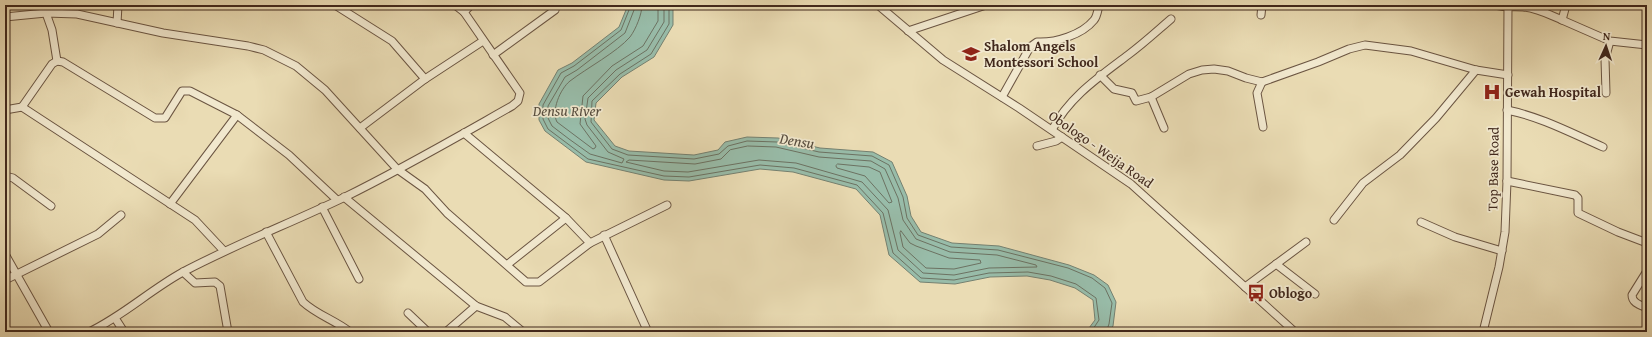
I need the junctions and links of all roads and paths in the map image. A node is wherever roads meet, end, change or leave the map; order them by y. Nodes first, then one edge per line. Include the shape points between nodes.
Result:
1 (118, 5) edge
2 (335, 5) edge
3 (455, 5) edge
4 (471, 5) edge
5 (878, 5) edge
6 (986, 5) edge
7 (1099, 5) edge
8 (1262, 5) edge
9 (1495, 5) edge
10 (1566, 5) edge
11 (1508, 7) edge
12 (555, 10) dead end
13 (464, 12) junction
14 (46, 13) junction
15 (1261, 15) dead end
16 (5, 17) edge
17 (1171, 20) dead end
18 (1562, 20) junction
19 (117, 23) junction
20 (908, 31) junction
21 (483, 41) junction
22 (1610, 41) junction
23 (1647, 45) edge
24 (493, 55) junction
25 (57, 61) junction
26 (1476, 70) junction
27 (1100, 75) junction
28 (1508, 75) junction
29 (425, 79) junction
30 (1262, 82) junction
31 (1606, 93) dead end
32 (1002, 97) junction
33 (1151, 97) junction
34 (22, 107) junction
35 (5, 110) edge
36 (1507, 110) junction
37 (237, 115) junction
38 (1262, 127) dead end
39 (360, 128) junction
40 (1164, 128) dead end
41 (1052, 130) junction
42 (464, 133) junction
43 (1062, 137) junction
44 (1037, 146) dead end
45 (1603, 147) dead end
46 (397, 169) junction
47 (5, 176) edge
48 (1507, 181) junction
49 (340, 199) junction
50 (170, 204) junction
51 (667, 205) dead end
52 (51, 206) dead end
53 (322, 207) junction
54 (121, 215) dead end
55 (566, 218) junction
56 (1334, 220) dead end
57 (1421, 222) dead end
58 (266, 232) junction
59 (604, 235) junction
60 (1306, 242) dead end
61 (590, 243) junction
62 (1647, 243) edge
63 (224, 251) junction
64 (1502, 251) junction
65 (5, 254) edge
66 (508, 264) junction
67 (1276, 264) junction
68 (1647, 271) edge
69 (183, 272) junction
70 (18, 275) junction
71 (359, 279) dead end
72 (5, 280) edge
73 (1245, 287) junction
74 (1315, 294) dead end
75 (476, 306) junction
76 (1647, 308) edge
77 (408, 313) dead end
78 (115, 318) junction
79 (49, 332) edge
80 (89, 332) edge
81 (124, 332) edge
82 (228, 332) edge
83 (350, 332) edge
84 (428, 332) edge
85 (446, 332) edge
86 (523, 332) edge
87 (648, 332) edge
88 (1295, 332) edge
89 (1483, 332) edge

1 - 19 street
2 - 29 street via 392,41
3 - 13 street
4 - 13 street
5 - 20 street, Obologo - Weija Road
6 - 20 street
7 - 32 street via 1095,20 1076,34 1051,43 1037,42 1030,47
8 - 15 street
9 - 11 street
10 - 18 street
11 - 18 street via 1542,11
11 - 28 street, Top Base Road
12 - 24 street
13 - 21 street
14 - 16 street
14 - 19 street via 77,14
14 - 25 street via 52,30
17 - 27 street
18 - 22 street
19 - 39 street via 264,50 296,66 325,90
20 - 32 street, Obologo - Weija Road via 943,60
21 - 24 street
21 - 29 street
22 - 23 street
22 - 31 street via 1605,59
24 - 42 street via 520,93 518,101
25 - 34 street via 52,64
25 - 37 street via 63,62 155,118 165,118 182,91 190,91
26 - 28 street
26 - 30 street via 1411,51 1366,45
26 - 56 street via 1436,118 1400,155 1363,183
27 - 33 street via 1114,89 1132,93 1136,101
27 - 41 street via 1066,106
28 - 36 street, Top Base Road
29 - 39 street
30 - 33 street via 1228,71 1202,70 1189,74
30 - 38 street via 1257,93
32 - 41 street, Obologo - Weija Road
33 - 40 street
34 - 35 street
34 - 50 street
36 - 45 street via 1539,119
36 - 48 street, Top Base Road
37 - 49 street
37 - 50 street
39 - 46 street
41 - 43 street, Obologo - Weija Road
42 - 46 street
42 - 55 street
43 - 44 street
43 - 73 street, Obologo - Weija Road via 1131,184
46 - 49 street
46 - 66 street via 425,189 447,213
47 - 52 street via 14,178
48 - 62 street via 1575,195 1578,198 1578,213
48 - 64 street, Top Base Road
49 - 53 street
49 - 75 street
50 - 63 street via 195,220
51 - 59 street
53 - 58 street
53 - 71 street
54 - 70 street via 98,234
55 - 61 street
55 - 66 street
57 - 64 street via 1455,237
58 - 63 street
58 - 83 street via 303,302
59 - 61 street
59 - 87 street
60 - 67 street
61 - 66 street via 539,282 526,282
63 - 69 street
64 - 89 street, Top Base Road
65 - 70 street
67 - 73 street
67 - 74 street
68 - 76 street via 1632,299
69 - 78 street via 166,281
69 - 82 street via 195,283 215,282 220,286
70 - 72 street
70 - 79 street
73 - 88 street, Obologo - Weija Road
75 - 85 street
75 - 86 street via 505,317
77 - 84 street
78 - 80 street
78 - 81 street

